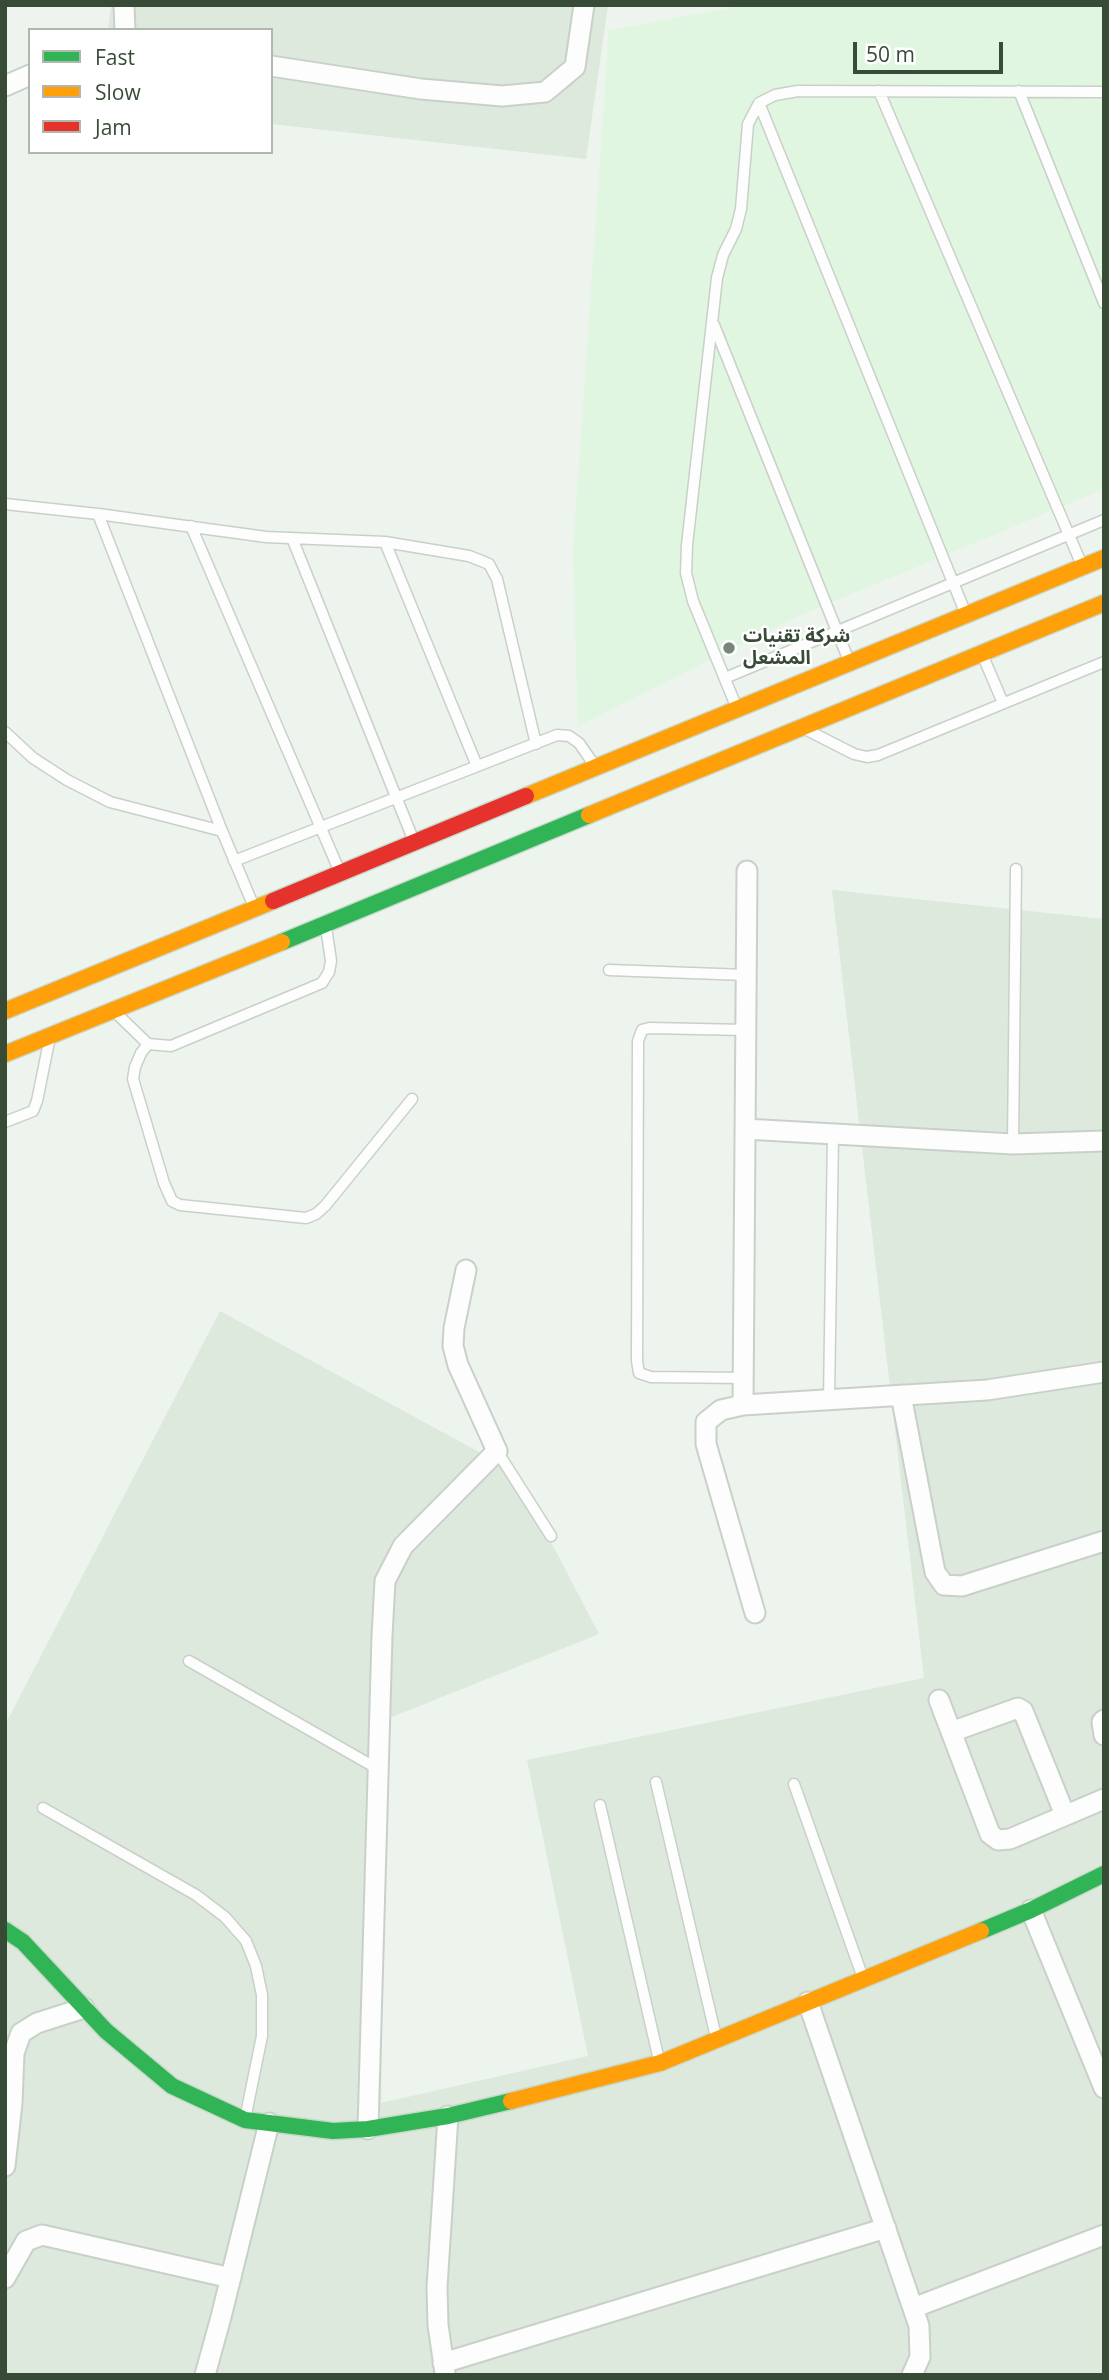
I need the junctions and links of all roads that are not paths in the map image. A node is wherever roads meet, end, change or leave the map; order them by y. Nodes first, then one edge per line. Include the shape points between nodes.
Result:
1 (124, 5) edge
2 (584, 5) edge
3 (125, 28) edge
4 (273, 66) edge
5 (28, 76) edge
6 (5, 86) edge
7 (879, 91) junction
8 (1019, 91) junction
9 (1104, 92) edge
10 (759, 103) junction
11 (1104, 303) edge
12 (712, 321) junction
13 (5, 504) edge
14 (98, 514) junction
15 (1104, 520) edge
16 (191, 526) junction
17 (1069, 535) junction
18 (292, 538) junction
19 (385, 542) junction
20 (1104, 558) edge
21 (1083, 566) junction
22 (953, 584) junction
23 (1104, 603) edge
24 (966, 615) junction
25 (837, 632) junction
26 (981, 654) junction
27 (1104, 662) edge
28 (849, 663) junction
29 (725, 678) junction
30 (1003, 703) junction
31 (738, 709) junction
32 (803, 728) junction
33 (5, 732) edge
34 (536, 744) junction
35 (477, 766) junction
36 (596, 768) junction
37 (397, 798) junction
38 (322, 828) junction
39 (222, 831) junction
40 (415, 843) junction
41 (234, 861) junction
42 (1016, 869) dead end
43 (747, 871) dead end
44 (341, 873) junction
45 (255, 909) junction
46 (326, 925) junction
47 (608, 970) dead end
48 (746, 975) junction
49 (5, 1011) edge
50 (113, 1011) junction
51 (746, 1030) junction
52 (51, 1036) junction
53 (148, 1044) junction
54 (5, 1054) edge
55 (412, 1099) dead end
56 (5, 1122) edge
57 (745, 1129) junction
58 (833, 1134) junction
59 (1104, 1141) edge
60 (1013, 1144) junction
61 (466, 1270) dead end
62 (1104, 1372) edge
63 (743, 1378) junction
64 (901, 1395) junction
65 (829, 1400) junction
66 (743, 1405) junction
67 (497, 1451) junction
68 (551, 1536) dead end
69 (1104, 1541) edge
70 (755, 1613) dead end
71 (189, 1661) dead end
72 (939, 1700) dead end
73 (1104, 1720) edge
74 (951, 1732) junction
75 (1104, 1735) edge
76 (378, 1769) junction
77 (656, 1782) dead end
78 (794, 1784) dead end
79 (1104, 1799) edge
80 (600, 1805) dead end
81 (43, 1808) dead end
82 (1065, 1815) junction
83 (1104, 1874) edge
84 (1031, 1910) junction
85 (5, 1930) edge
86 (863, 1979) junction
87 (808, 2002) junction
88 (84, 2008) junction
89 (717, 2039) junction
90 (660, 2063) junction
91 (1102, 2078) edge
92 (448, 2116) junction
93 (244, 2120) junction
94 (269, 2123) junction
95 (368, 2129) junction
96 (5, 2166) edge
97 (886, 2228) junction
98 (1104, 2235) edge
99 (8, 2268) edge
100 (231, 2278) junction
101 (913, 2308) junction
102 (444, 2369) edge
103 (205, 2375) edge
104 (912, 2375) edge

1 - 3 street
2 - 4 street via 575,67 545,92 502,96 421,89
5 - 6 street
7 - 8 lane
7 - 10 lane via 797,91
7 - 17 lane
8 - 9 lane
8 - 11 lane
10 - 12 lane via 748,124 741,209 717,278
10 - 22 lane
12 - 25 lane
12 - 29 lane via 686,573
13 - 14 lane
14 - 16 lane
14 - 39 lane
15 - 17 lane
16 - 18 lane
16 - 38 lane
17 - 21 lane
17 - 22 lane
18 - 19 lane
18 - 37 lane
19 - 34 lane via 469,556 489,564 497,579
19 - 35 lane
20 - 21 street
21 - 24 street
22 - 24 lane
22 - 25 lane
23 - 26 street
24 - 28 street
25 - 28 lane
25 - 29 lane
26 - 30 lane
26 - 32 street
27 - 30 lane
28 - 31 street
29 - 31 lane
30 - 32 lane via 867,757
31 - 36 street
32 - 46 street
33 - 39 lane via 33,758 110,802
34 - 35 lane
34 - 36 lane via 557,735 569,736
35 - 37 lane
36 - 40 street
37 - 38 lane
37 - 40 lane
38 - 41 lane
38 - 44 lane
39 - 41 lane
40 - 44 street
41 - 45 lane
42 - 60 lane
43 - 48 street
44 - 45 street
45 - 49 street
46 - 50 street
46 - 53 lane via 331,961 322,983 171,1046
47 - 48 lane
48 - 51 street
50 - 52 street
50 - 53 lane
51 - 57 street
51 - 63 lane via 649,1028 642,1030 638,1041 639,1373
52 - 54 street
52 - 56 lane via 33,1111
53 - 55 lane via 133,1079 164,1183 172,1201 180,1205 306,1218 316,1214
57 - 58 street
57 - 63 street
58 - 60 street
58 - 65 lane
59 - 60 street
61 - 67 street via 453,1346
62 - 64 street via 987,1390
63 - 66 street
64 - 65 street
64 - 69 street via 935,1572 944,1585 962,1586
65 - 66 street
66 - 70 street via 721,1410 706,1422 706,1444
67 - 68 lane
67 - 76 street via 403,1546 385,1581
71 - 76 lane
72 - 74 street
73 - 75 street
74 - 82 street via 1018,1707
74 - 82 street via 990,1834 998,1840
76 - 95 street
77 - 89 lane
78 - 86 lane
79 - 82 street
80 - 90 lane
81 - 93 lane via 196,1895 246,1941 262,1995 262,2036
83 - 84 street
84 - 86 street
84 - 91 street
85 - 88 street via 23,1942
86 - 87 street
87 - 89 street
87 - 97 street
88 - 93 street via 172,2086
88 - 96 street via 21,2033 14,2053
89 - 90 street
90 - 92 street
92 - 95 street
92 - 102 street via 437,2287
93 - 94 street
94 - 95 street via 332,2131
94 - 100 street
97 - 101 street
97 - 102 street
98 - 101 street
99 - 100 street via 26,2241 42,2235
100 - 103 street
101 - 104 street via 920,2357

